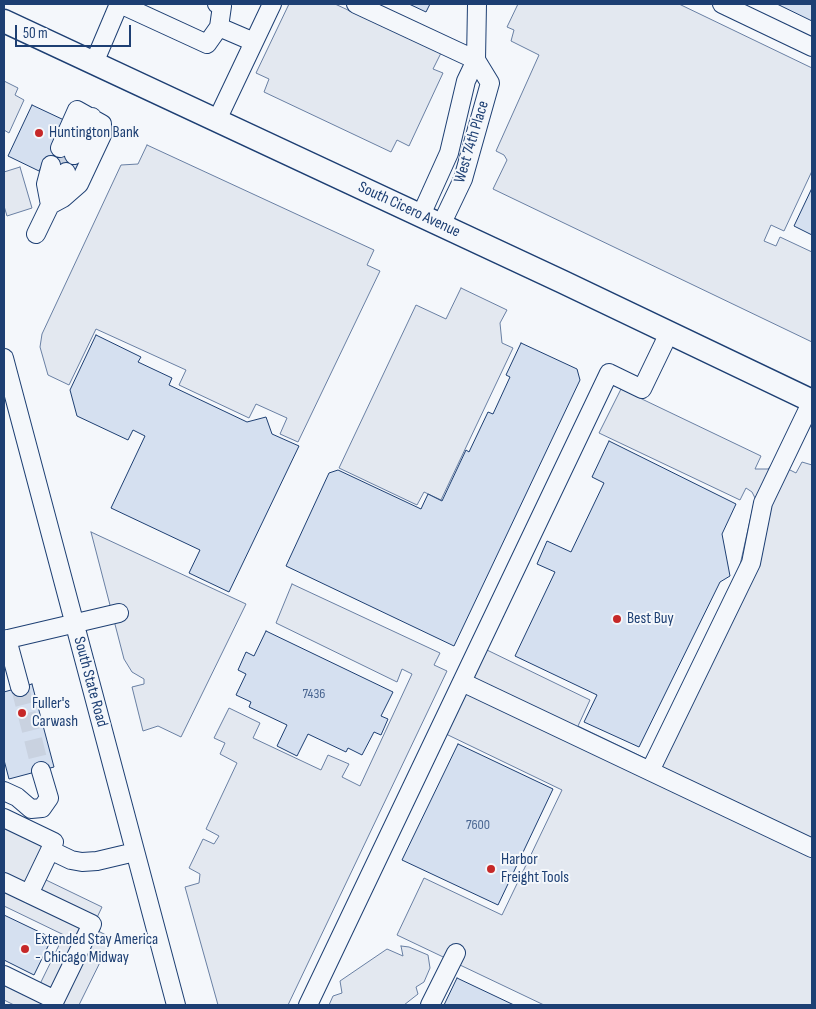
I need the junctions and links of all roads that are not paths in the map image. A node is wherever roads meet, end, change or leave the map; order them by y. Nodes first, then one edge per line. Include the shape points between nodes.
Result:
1 (120, 4) edge
2 (217, 4) edge
3 (272, 4) edge
4 (356, 4) edge
5 (477, 4) edge
6 (722, 4) edge
7 (4, 21) edge
8 (219, 27) junction
9 (254, 42) junction
10 (812, 47) edge
11 (476, 60) junction
12 (94, 63) junction
13 (88, 116) junction
14 (217, 120) junction
15 (53, 199) junction
16 (421, 215) junction
17 (441, 225) junction
18 (36, 234) dead end
19 (669, 332) junction
20 (4, 358) edge
21 (812, 401) edge
22 (119, 613) dead end
23 (75, 624) junction
24 (5, 639) edge
25 (462, 682) junction
26 (20, 687) tunnel mouth
27 (41, 771) tunnel mouth
28 (650, 771) junction
29 (4, 784) edge
30 (12, 797) edge
31 (4, 818) edge
32 (812, 848) edge
33 (50, 850) junction
34 (135, 852) junction
35 (4, 882) edge
36 (29, 894) junction
37 (456, 953) dead end
38 (4, 975) edge
39 (176, 1005) edge
40 (308, 1005) edge
41 (430, 1005) edge

1 - 8 street via 207,44
1 - 12 street
2 - 8 street via 222,6
3 - 9 street
4 - 11 street
5 - 11 street, West 74th Place
6 - 10 street
7 - 12 main road, South Cicero Avenue
8 - 9 street
9 - 14 street
11 - 16 street, West 74th Place via 466,80 449,153
11 - 17 street, West 74th Place via 490,82 463,179
12 - 14 main road, South Cicero Avenue
13 - 13 street via 70,153
13 - 15 street via 103,129 102,135 79,184
14 - 16 main road, South Cicero Avenue
15 - 15 street via 62,171 46,177
15 - 18 street
16 - 17 main road, South Cicero Avenue
17 - 19 main road, South Cicero Avenue
19 - 21 main road, South Cicero Avenue
19 - 25 street via 642,389 609,373
20 - 23 street, South State Road
21 - 28 street via 763,503 751,563
22 - 23 street
23 - 24 street
23 - 34 street, South State Road
24 - 26 street
25 - 28 street
25 - 40 street
27 - 30 street via 49,798 46,804 38,810
28 - 32 street
29 - 30 street
31 - 33 street via 54,842
33 - 34 street via 82,862
33 - 36 street
34 - 39 street, South State Road
35 - 36 street
36 - 38 street via 92,924 55,1000
37 - 41 street

